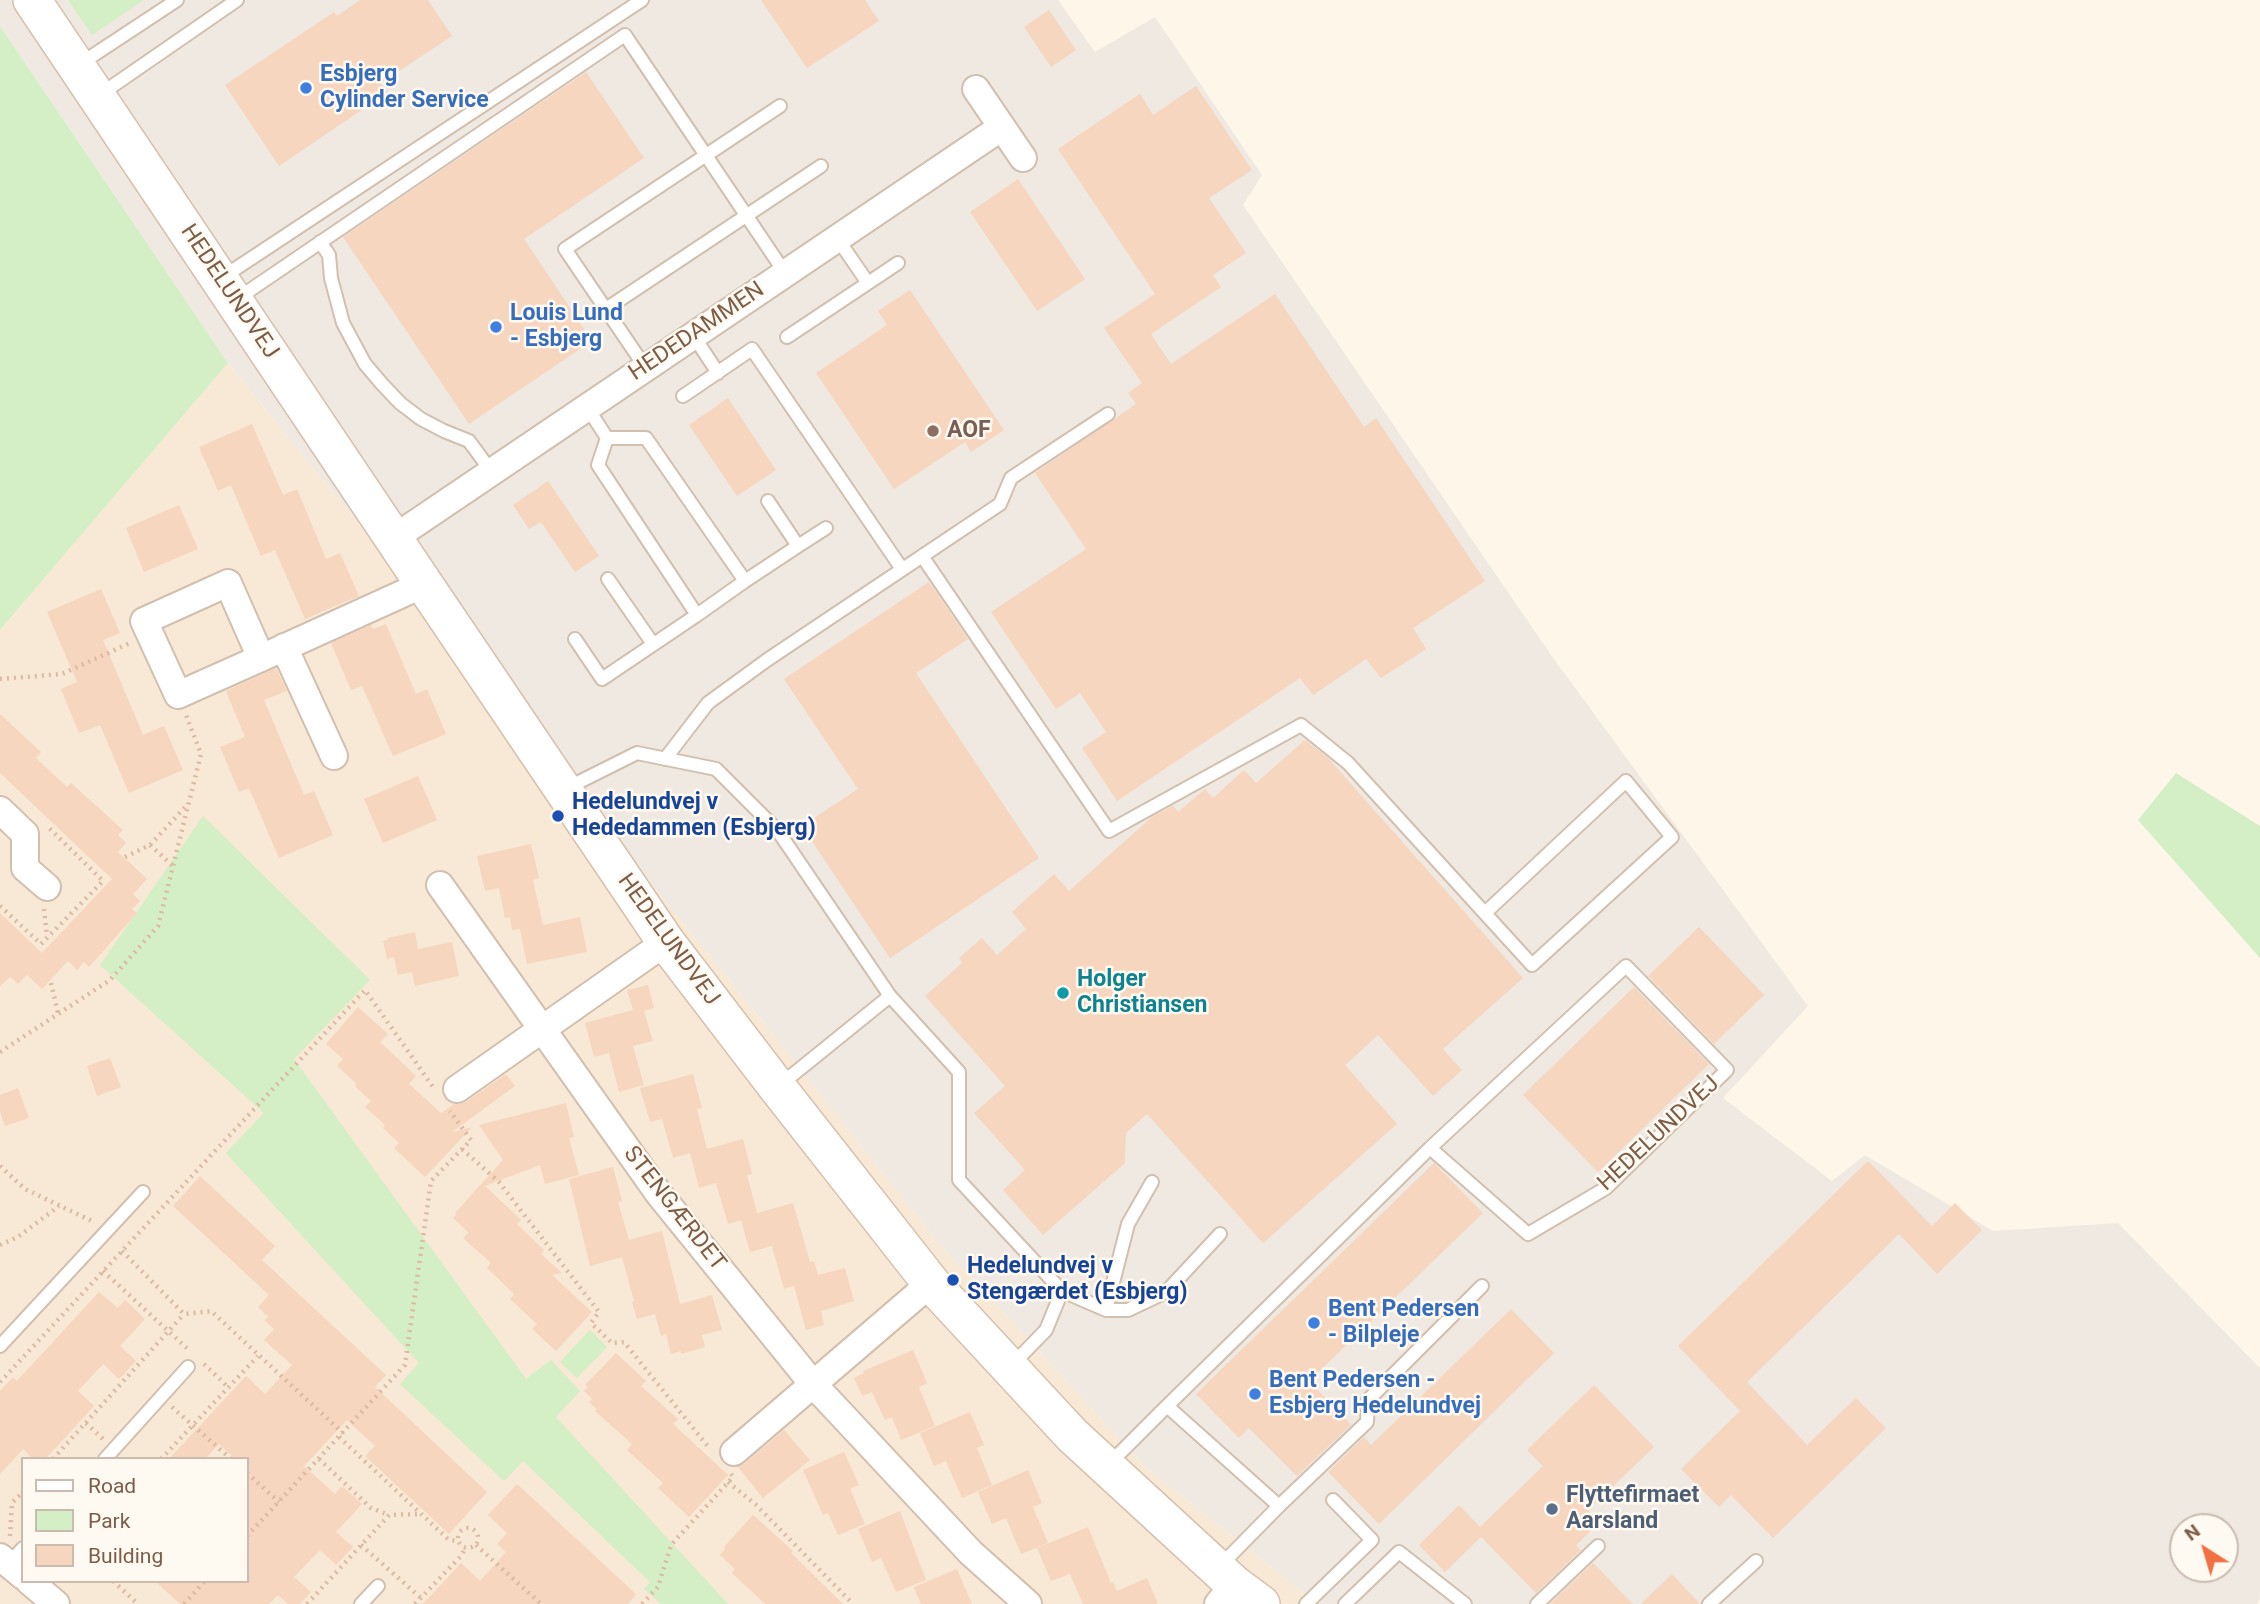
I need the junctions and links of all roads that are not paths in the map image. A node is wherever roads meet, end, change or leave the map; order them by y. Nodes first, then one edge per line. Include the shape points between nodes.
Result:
1 (33, 0) edge
2 (177, 0) edge
3 (237, 0) edge
4 (642, 0) edge
5 (77, 67) junction
6 (976, 89) dead end
7 (98, 96) junction
8 (780, 106) dead end
9 (1002, 127) junction
10 (705, 155) junction
11 (1023, 158) dead end
12 (821, 166) dead end
13 (747, 216) junction
14 (837, 238) junction
15 (320, 242) junction
16 (898, 263) dead end
17 (785, 273) junction
18 (867, 283) junction
19 (227, 289) junction
20 (606, 309) junction
21 (693, 335) junction
22 (787, 337) dead end
23 (645, 367) junction
24 (718, 373) junction
25 (683, 396) dead end
26 (587, 406) junction
27 (1108, 414) dead end
28 (607, 438) junction
29 (491, 471) junction
30 (768, 502) dead end
31 (825, 528) dead end
32 (394, 538) junction
33 (798, 546) junction
34 (922, 556) junction
35 (902, 569) junction
36 (608, 579) dead end
37 (745, 581) junction
38 (424, 584) junction
39 (697, 615) junction
40 (575, 639) dead end
41 (653, 644) junction
42 (273, 652) junction
43 (334, 756) dead end
44 (664, 759) junction
45 (563, 789) junction
46 (0, 810) edge
47 (440, 885) dead end
48 (47, 887) dead end
49 (1485, 913) junction
50 (666, 942) junction
51 (890, 996) junction
52 (542, 1030) junction
53 (778, 1087) junction
54 (447, 1096) road end
55 (1430, 1149) junction
56 (1152, 1182) dead end
57 (143, 1192) dead end
58 (1220, 1234) dead end
59 (931, 1283) junction
60 (1482, 1286) dead end
61 (1062, 1291) junction
62 (1106, 1310) junction
63 (0, 1346) edge
64 (188, 1367) dead end
65 (1009, 1368) junction
66 (813, 1384) junction
67 (1167, 1406) junction
68 (107, 1457) edge
69 (725, 1459) road end
70 (1106, 1467) junction
71 (1333, 1500) dead end
72 (1279, 1506) junction
73 (1598, 1546) dead end
74 (1756, 1561) dead end
75 (31, 1583) edge
76 (378, 1586) dead end
77 (1232, 1590) edge
78 (56, 1604) edge
79 (361, 1604) edge
80 (1028, 1604) edge
81 (1306, 1604) edge
82 (1345, 1604) edge
83 (1465, 1604) edge
84 (1538, 1604) edge
85 (1709, 1604) edge

1 - 5 street, HEDELUNDVEJ
2 - 5 lane
3 - 7 lane
4 - 19 lane
5 - 7 street, HEDELUNDVEJ
6 - 9 street
7 - 19 street, HEDELUNDVEJ
8 - 10 lane
9 - 11 street
9 - 14 street, HEDEDAMMEN
10 - 13 lane
10 - 15 lane via 625,35
10 - 20 lane via 565,249
12 - 13 lane
13 - 17 lane
13 - 20 lane
14 - 17 street, HEDEDAMMEN
14 - 18 lane
15 - 19 lane
15 - 29 lane via 329,255 343,323 365,364 400,403 469,441
16 - 18 lane
17 - 21 street, HEDEDAMMEN
18 - 22 lane
19 - 32 street, HEDELUNDVEJ
20 - 23 lane
21 - 23 street, HEDEDAMMEN
21 - 24 lane
23 - 26 street, HEDEDAMMEN
24 - 25 lane
24 - 35 lane via 752,349
26 - 28 lane
26 - 29 street, HEDEDAMMEN
27 - 34 lane via 1011,478 1000,504
28 - 37 lane via 646,438
28 - 39 lane via 598,465
29 - 32 street, HEDEDAMMEN
30 - 33 lane
31 - 33 lane
32 - 38 street, HEDELUNDVEJ
33 - 37 lane
34 - 35 lane
34 - 49 lane via 1108,831 1301,725 1348,763
35 - 44 lane via 708,703
36 - 41 lane
37 - 39 lane
38 - 42 street
38 - 45 street, HEDELUNDVEJ
39 - 41 lane
40 - 41 lane via 602,680
42 - 42 street via 228,583 144,621 178,695
42 - 43 street
44 - 45 lane via 637,753
44 - 51 lane via 716,769 778,831
45 - 50 street, HEDELUNDVEJ
46 - 48 street via 25,834 24,868
47 - 52 street, STENGÆRDET
49 - 49 lane via 1532,965 1672,837 1626,781
50 - 52 street
50 - 53 street, HEDELUNDVEJ
51 - 53 lane
51 - 61 lane via 959,1072 959,1180
52 - 54 street
52 - 66 street, STENGÆRDET via 659,1194
53 - 59 street, HEDELUNDVEJ
55 - 55 lane, HEDELUNDVEJ via 1528,1234 1605,1188 1727,1070 1626,966
55 - 67 lane, HEDELUNDVEJ
56 - 62 lane via 1128,1224
57 - 63 lane
58 - 62 lane via 1166,1292 1128,1310
59 - 65 street, HEDELUNDVEJ
59 - 66 street
60 - 72 lane, HEDELUNDVEJ via 1367,1400 1367,1422
61 - 62 lane
61 - 65 lane via 1046,1330
64 - 68 lane
65 - 70 street, HEDELUNDVEJ
66 - 69 street
66 - 80 street, STENGÆRDET via 971,1553
67 - 70 lane, HEDELUNDVEJ
67 - 72 lane
70 - 77 street, HEDELUNDVEJ
71 - 81 lane via 1373,1540
72 - 77 lane, HEDELUNDVEJ
73 - 84 lane
74 - 85 lane
75 - 78 street
76 - 79 lane
82 - 83 lane via 1399,1552

